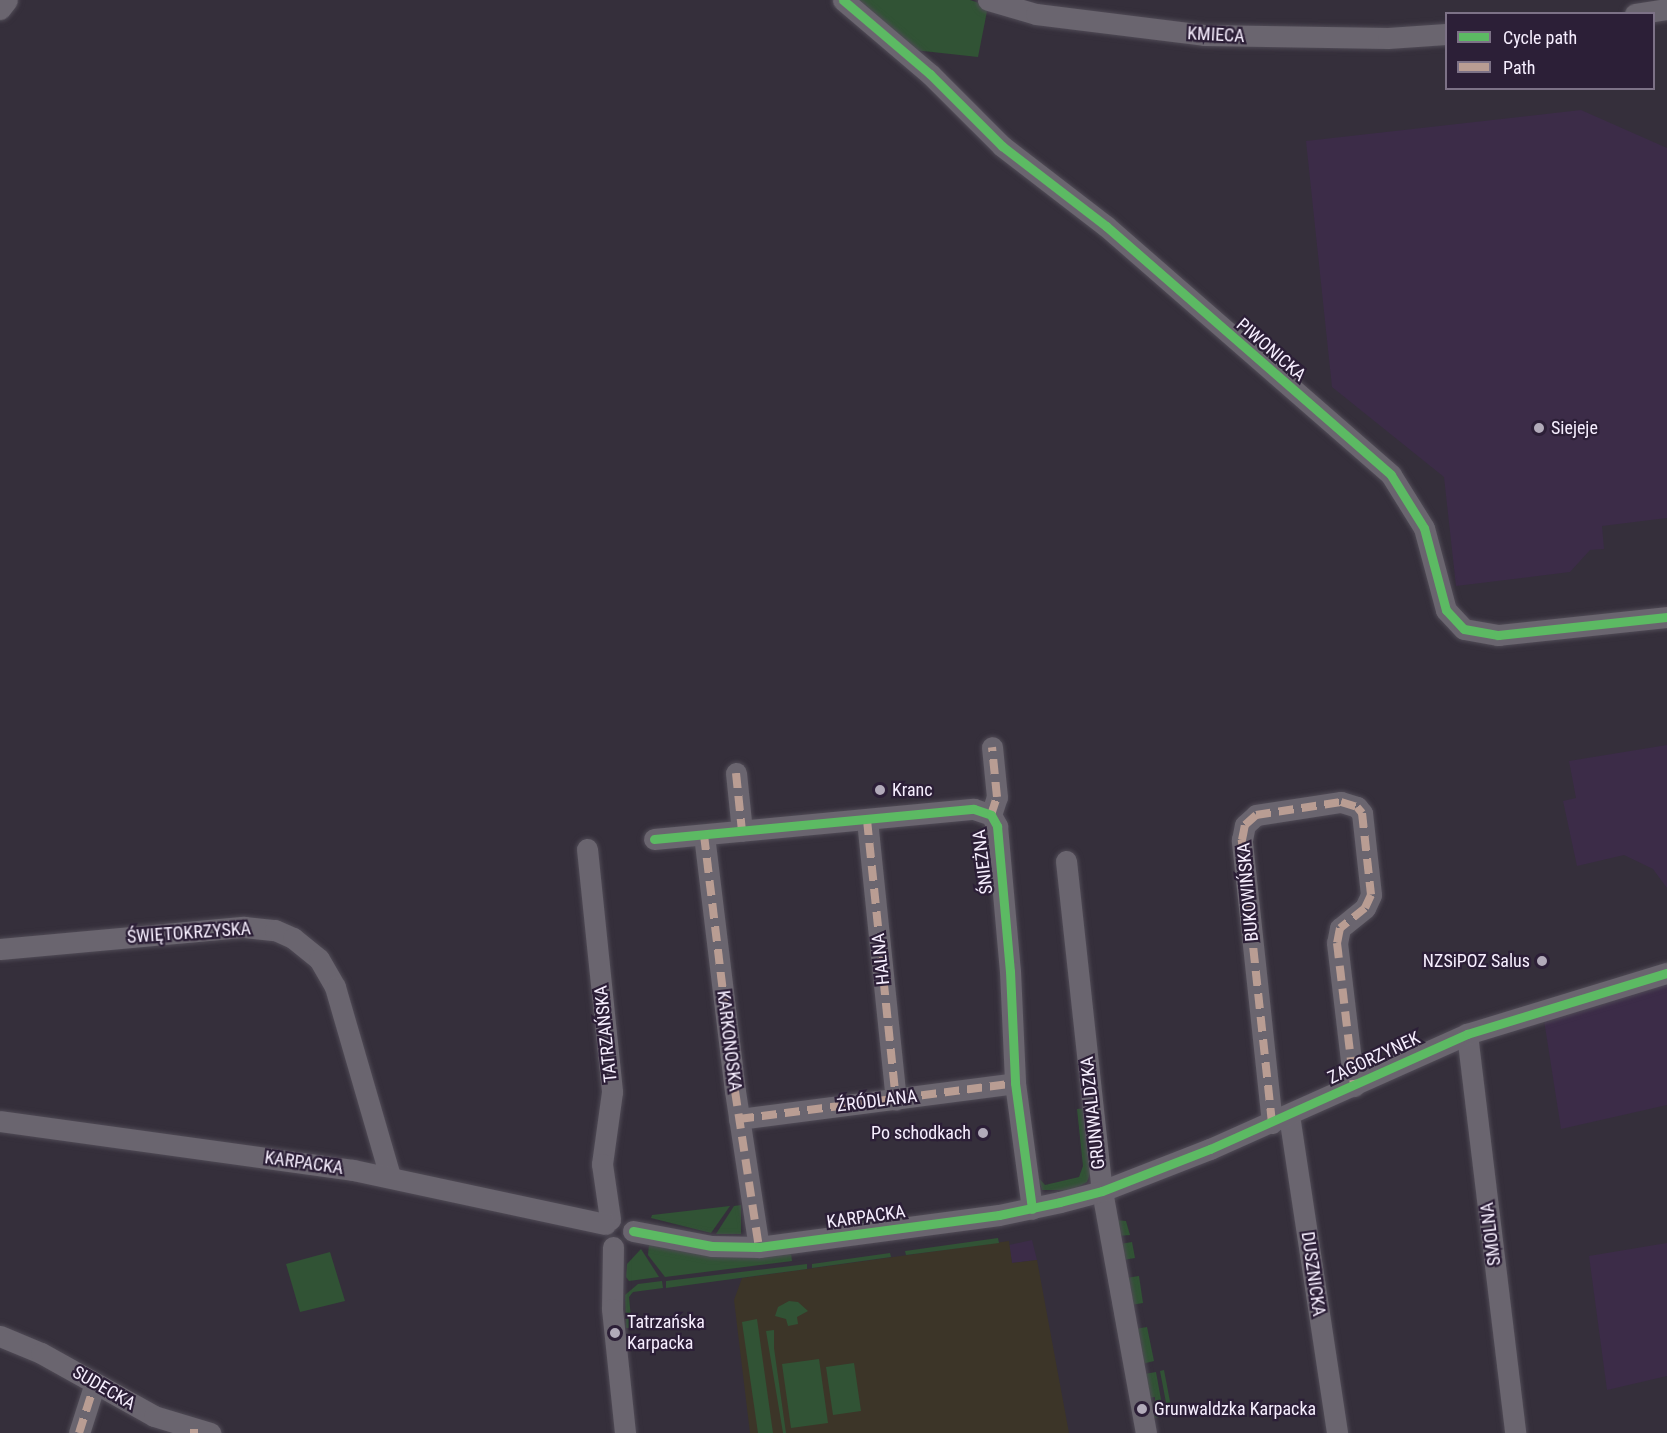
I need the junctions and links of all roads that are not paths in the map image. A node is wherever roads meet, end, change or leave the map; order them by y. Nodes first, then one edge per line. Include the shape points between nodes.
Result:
1 (7, 0) edge
2 (843, 0) edge
3 (988, 0) edge
4 (0, 9) edge
5 (1667, 9) edge
6 (1648, 12) edge
7 (1445, 34) edge
8 (1667, 617) edge
9 (992, 747) dead end
10 (736, 773) dead end
11 (991, 815) junction
12 (867, 820) junction
13 (742, 831) junction
14 (704, 835) junction
15 (654, 839) dead end
16 (587, 849) dead end
17 (1066, 861) dead end
18 (0, 949) edge
19 (1667, 974) edge
20 (1467, 1034) junction
21 (1015, 1083) junction
22 (1354, 1086) junction
23 (896, 1099) junction
24 (739, 1119) junction
25 (1280, 1119) junction
26 (0, 1121) edge
27 (390, 1176) junction
28 (1102, 1191) junction
29 (1032, 1209) junction
30 (607, 1221) junction
31 (633, 1231) junction
32 (613, 1247) junction
33 (759, 1247) junction
34 (0, 1336) edge
35 (95, 1383) junction
36 (199, 1432) edge
37 (79, 1433) edge
38 (625, 1433) edge
39 (1146, 1433) edge
40 (1337, 1433) edge
41 (1515, 1433) edge

1 - 4 street
2 - 8 street, PIWONICKA via 930,74 1002,146 1106,226 1391,475 1424,528 1446,610 1464,629 1498,635
3 - 7 street, KMIECA via 1046,15 1204,35 1388,38
5 - 6 street
9 - 11 street via 997,797
10 - 13 street
11 - 12 street, ŚNIEŻNA via 974,809
11 - 21 street, ŚNIEŻNA via 997,826 1011,970
12 - 13 street, ŚNIEŻNA
12 - 23 street, HALNA
13 - 14 street, ŚNIEŻNA
14 - 15 street, ŚNIEŻNA
14 - 24 street, KARKONOSKA
16 - 30 street, TATRZAŃSKA via 612,1092 602,1164
17 - 28 street, GRUNWALDZKA
18 - 27 street, ŚWIĘTOKRZYSKA via 244,927 274,930 293,938 319,959 335,987
19 - 20 street, ZAGORZYNEK
20 - 22 street, ZAGORZYNEK
20 - 41 street, SMOLNA
21 - 23 street, ŹRÓDLANA
21 - 29 street, ŚNIEŻNA
22 - 25 street, ZAGORZYNEK
22 - 25 street, BUKOWIŃSKA via 1337,943 1340,928 1365,908 1371,895 1362,813 1341,802 1256,815 1245,825 1242,840
23 - 24 street, ŹRÓDLANA
24 - 33 street, KARKONOSKA
25 - 28 street, ZAGORZYNEK
25 - 40 street, DUSZNICKA
26 - 27 street, KARPACKA
27 - 30 street, KARPACKA
28 - 29 street, KARPACKA
28 - 39 street, GRUNWALDZKA
29 - 33 street, KARPACKA
30 - 31 street via 622,1218
30 - 32 street via 603,1237
31 - 32 street via 627,1244
31 - 33 street, KARPACKA via 712,1246
32 - 38 street via 612,1300
34 - 35 street, SUDECKA
35 - 36 street, SUDECKA via 154,1416
35 - 37 street

